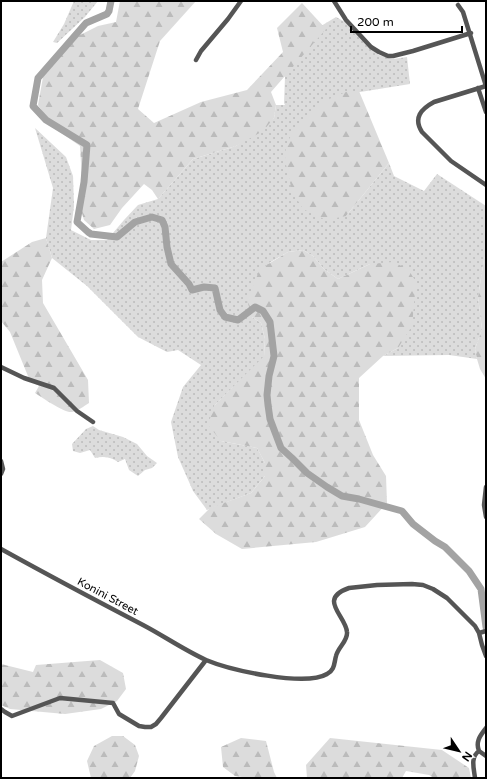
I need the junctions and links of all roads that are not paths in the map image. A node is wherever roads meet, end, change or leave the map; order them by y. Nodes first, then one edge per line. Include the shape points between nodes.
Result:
1 (242, 1) edge
2 (334, 1) edge
3 (458, 5) dead end
4 (470, 33) junction
5 (196, 60) dead end
6 (486, 86) edge
7 (478, 88) junction
8 (486, 112) edge
9 (486, 185) edge
10 (1, 367) edge
11 (93, 422) dead end
12 (1, 461) edge
13 (1, 474) edge
14 (486, 487) edge
15 (486, 517) edge
16 (1, 549) edge
17 (486, 631) edge
18 (479, 633) junction
19 (486, 656) edge
20 (206, 660) junction
21 (1, 709) edge
22 (486, 728) edge
23 (479, 751) junction
24 (486, 756) edge
25 (475, 778) edge

1 - 5 street
2 - 4 street via 346,20 372,47 388,56
3 - 4 street
4 - 6 street
6 - 7 street
7 - 8 street
7 - 9 street via 425,107 419,115 418,123 422,132 451,161
10 - 11 street via 54,388 77,411
12 - 13 street
14 - 15 street
16 - 20 street, Konini Street
17 - 18 street
18 - 19 street
18 - 20 street, Konini Street via 448,598 428,587 417,584 354,587 341,592 335,600 336,609 348,633 337,653 333,669 325,676 302,679 278,677 236,670
20 - 21 street via 161,718 151,727 139,726 119,714 113,703 60,698 12,716
22 - 23 street via 477,742
23 - 24 street
23 - 25 street via 475,753 474,758

